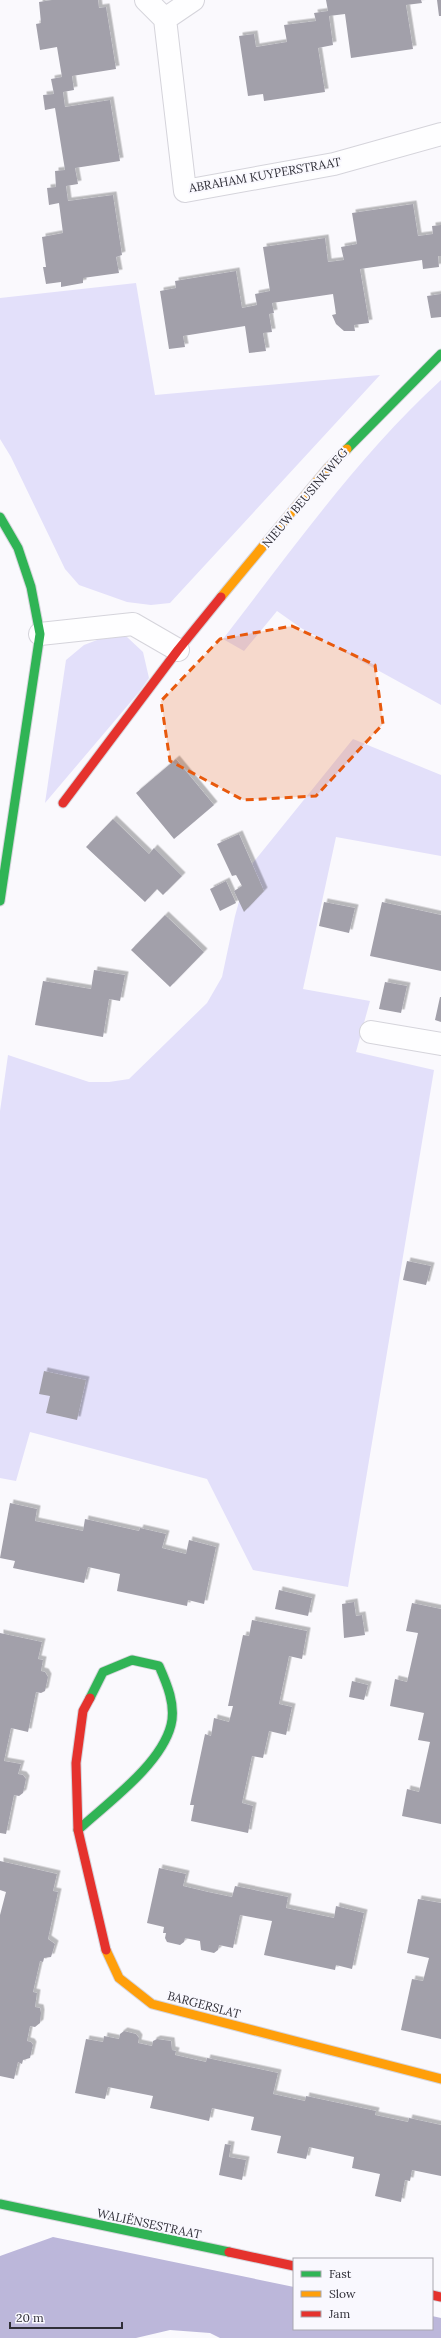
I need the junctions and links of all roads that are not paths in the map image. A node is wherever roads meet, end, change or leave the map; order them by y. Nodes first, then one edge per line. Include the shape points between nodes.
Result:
1 (146, 0) edge
2 (193, 0) edge
3 (164, 19) junction
4 (441, 134) edge
5 (441, 354) edge
6 (0, 517) edge
7 (40, 634) junction
8 (178, 650) junction
9 (63, 804) dead end
10 (0, 901) edge
11 (371, 1032) dead end
12 (441, 1044) edge
13 (78, 1830) junction
14 (441, 2079) edge
15 (0, 2204) edge
16 (293, 2266) edge

1 - 3 street
2 - 3 street
3 - 4 street, ABRAHAM KUYPERSTRAAT via 185,191 334,164
5 - 8 street, NIEUW BEUSINKWEG via 327,469
6 - 7 street via 18,548 25,567
7 - 8 street via 133,624
7 - 10 street
8 - 9 street, NIEUW BEUSINKWEG
11 - 12 street
13 - 13 street, BARGERSLAT via 144,1767 162,1746 171,1725 171,1704 168,1684 159,1666 132,1660 103,1672 83,1711 76,1763
13 - 14 street, BARGERSLAT via 103,1943 119,1978 152,2004
15 - 16 street, WALIËNSESTRAAT

